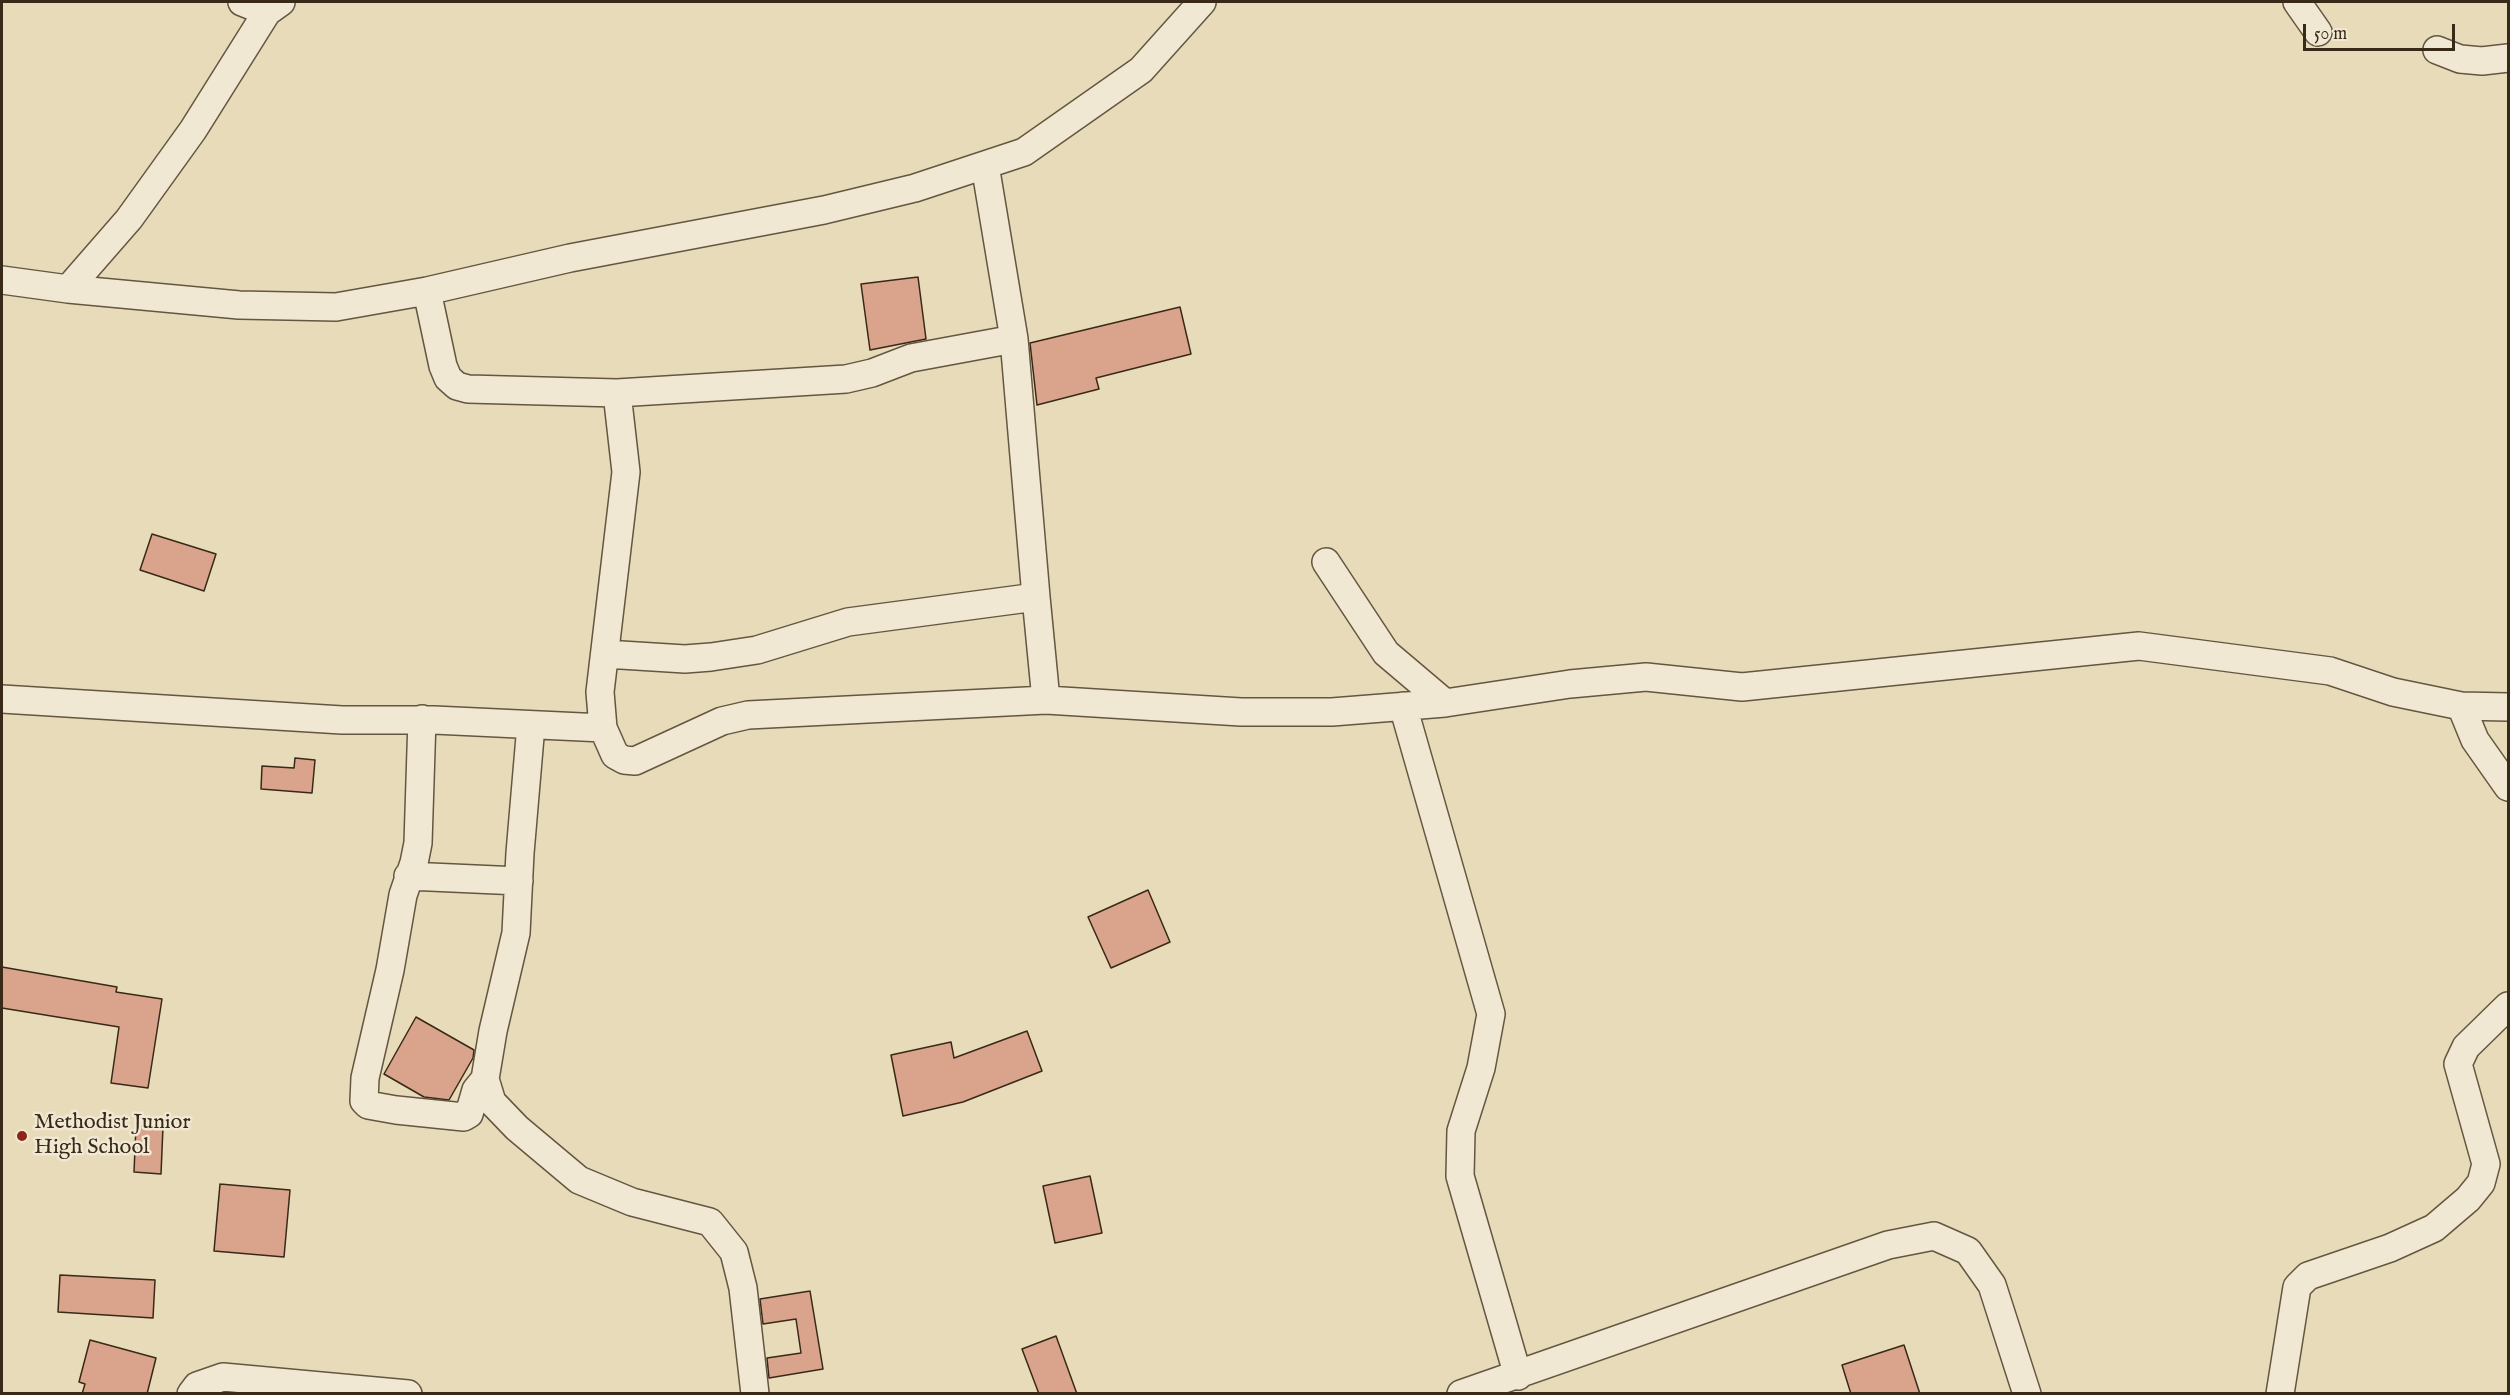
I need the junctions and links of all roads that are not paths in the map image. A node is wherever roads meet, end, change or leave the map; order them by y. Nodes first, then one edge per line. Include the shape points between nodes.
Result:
1 (242, 2) edge
2 (1203, 2) edge
3 (2297, 2) edge
4 (274, 7) edge
5 (2318, 32) dead end
6 (2437, 50) dead end
7 (2508, 58) edge
8 (985, 165) junction
9 (2, 280) edge
10 (68, 288) junction
11 (427, 291) junction
12 (1014, 339) junction
13 (616, 393) junction
14 (1326, 562) dead end
15 (1036, 597) junction
16 (604, 654) junction
17 (2, 699) edge
18 (1046, 700) junction
19 (1444, 703) junction
20 (1403, 706) junction
21 (2461, 706) junction
22 (2508, 707) edge
23 (422, 719) junction
24 (531, 725) junction
25 (603, 728) junction
26 (2508, 787) edge
27 (408, 876) junction
28 (519, 881) junction
29 (2508, 1006) edge
30 (485, 1078) junction
31 (1518, 1376) junction
32 (191, 1394) edge
33 (408, 1394) edge
34 (755, 1394) edge
35 (1461, 1394) edge
36 (2027, 1394) edge
37 (2280, 1394) edge

1 - 4 street
2 - 8 street via 1142,70 1024,152
3 - 5 street
4 - 10 street via 194,130 129,219
6 - 7 street via 2460,59
8 - 11 street via 915,188 835,207 570,258
8 - 12 street
9 - 10 street
10 - 11 street via 239,305 336,307
11 - 13 street via 443,366 457,386
12 - 13 street via 911,358 846,379
12 - 15 street
13 - 16 street via 626,472
14 - 19 street via 1386,653
15 - 16 street via 848,621 757,650 711,657
15 - 18 street
16 - 25 street via 600,692
17 - 23 street via 342,720
18 - 20 street via 1241,712 1332,712
18 - 25 street via 748,715 722,721 635,761 615,755
19 - 20 street
19 - 21 street via 1646,677 1742,687 2139,646 2330,671 2393,692
20 - 31 street via 1491,1014 1481,1068 1461,1131 1460,1176
21 - 22 street
21 - 26 street via 2475,740
23 - 24 street
23 - 27 street via 418,843
24 - 25 street
24 - 28 street
27 - 28 street
27 - 30 street via 365,1078 364,1101 396,1110 464,1117
28 - 30 street via 516,933
29 - 37 street via 2466,1047 2458,1064 2486,1164 2481,1183 2434,1228 2390,1248 2308,1276 2297,1287
30 - 34 street via 492,1102 579,1180 632,1202 710,1222 735,1252
31 - 35 street
31 - 36 street via 1888,1245 1934,1236 1968,1251 1992,1285
32 - 33 street via 197,1386 223,1377

